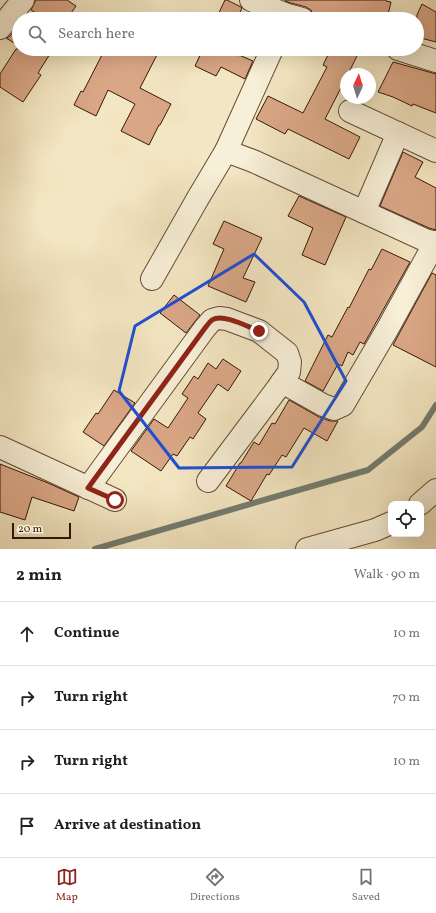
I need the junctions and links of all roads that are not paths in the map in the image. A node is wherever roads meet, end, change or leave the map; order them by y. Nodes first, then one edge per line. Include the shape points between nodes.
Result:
1 (21, 0) edge
2 (251, 0) edge
3 (289, 12) edge
4 (0, 28) edge
5 (269, 56) edge
6 (420, 56) edge
7 (436, 61) edge
8 (350, 110) dead end
9 (398, 133) junction
10 (226, 151) junction
11 (436, 151) edge
12 (364, 212) junction
13 (436, 243) edge
14 (152, 279) dead end
15 (282, 382) junction
16 (1, 450) edge
17 (208, 481) dead end
18 (88, 488) junction
19 (436, 490) edge
20 (115, 500) dead end
21 (423, 501) edge
22 (381, 534) edge
23 (307, 549) edge

1 - 4 street
2 - 3 street
5 - 10 street
6 - 7 street
8 - 9 street
9 - 11 street
9 - 12 street
10 - 12 street
10 - 14 street
12 - 13 street
13 - 15 street via 343,405 334,409 323,405
15 - 17 street
15 - 18 street via 289,372 290,362 287,353 259,331 228,319 212,320
16 - 18 street
18 - 20 street
19 - 21 street
22 - 23 street

